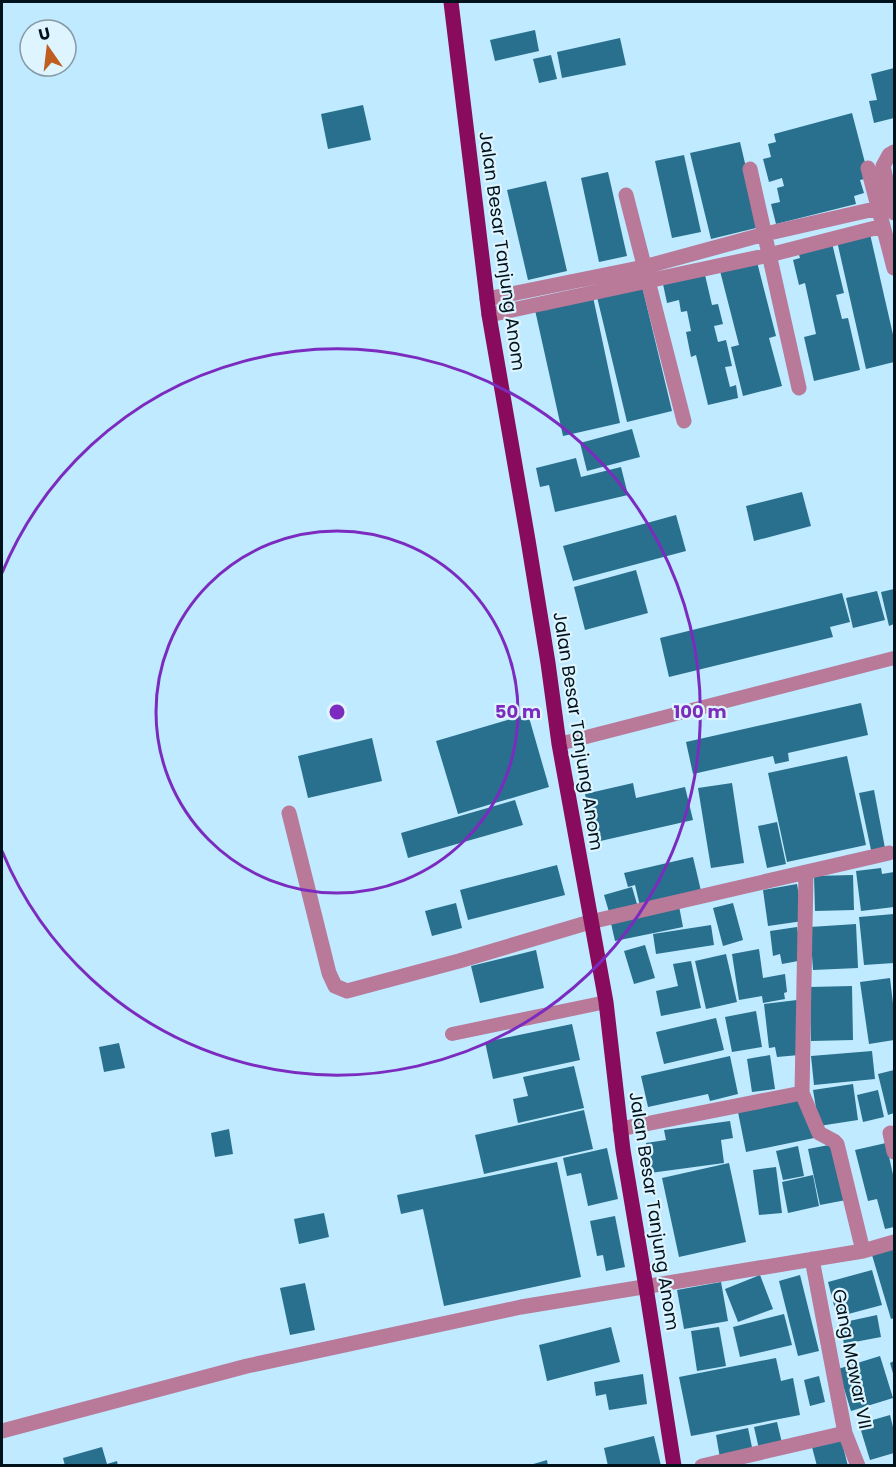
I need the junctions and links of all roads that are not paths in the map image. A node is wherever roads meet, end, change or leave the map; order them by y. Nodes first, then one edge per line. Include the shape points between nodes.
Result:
1 (451, 2) edge
2 (894, 152) edge
3 (868, 168) dead end
4 (750, 169) dead end
5 (626, 195) dead end
6 (879, 207) junction
7 (894, 213) edge
8 (883, 226) junction
9 (765, 234) junction
10 (769, 255) junction
11 (894, 268) edge
12 (646, 274) junction
13 (487, 299) junction
14 (489, 315) junction
15 (799, 388) dead end
16 (684, 421) dead end
17 (894, 658) edge
18 (559, 744) junction
19 (289, 813) dead end
20 (889, 853) dead end
21 (806, 873) junction
22 (590, 922) junction
23 (606, 1002) junction
24 (452, 1034) dead end
25 (802, 1093) junction
26 (620, 1129) junction
27 (890, 1133) dead end
28 (894, 1152) edge
29 (894, 1242) edge
30 (863, 1251) junction
31 (812, 1259) junction
32 (646, 1287) junction
33 (2, 1431) edge
34 (845, 1433) junction
35 (674, 1466) edge
36 (702, 1466) edge
37 (858, 1466) edge

1 - 13 main road, Jalan Besar Tanjung Anom
2 - 7 street via 883,166
3 - 6 street
4 - 9 street
5 - 12 street
6 - 8 street
6 - 9 street
8 - 10 street
8 - 11 street
9 - 10 street
9 - 12 street
10 - 12 street
10 - 15 street
12 - 13 street
12 - 14 street
12 - 16 street
13 - 14 main road, Jalan Besar Tanjung Anom
14 - 18 main road, Jalan Besar Tanjung Anom
17 - 18 lane
18 - 22 main road, Jalan Besar Tanjung Anom
19 - 22 street via 329,974 335,986 346,991
20 - 21 street
21 - 22 street
21 - 25 street
22 - 23 main road, Jalan Besar Tanjung Anom
23 - 24 lane
23 - 26 main road, Jalan Besar Tanjung Anom
25 - 26 street
25 - 30 street via 819,1133 837,1144
26 - 32 main road, Jalan Besar Tanjung Anom
27 - 28 street
29 - 30 street
30 - 31 street
31 - 32 street
31 - 34 street, Gang Mawar VII
32 - 33 street via 521,1307 247,1366
32 - 35 main road, Jalan Besar Tanjung Anom
34 - 36 street
34 - 37 street, Gang Mawar VII

